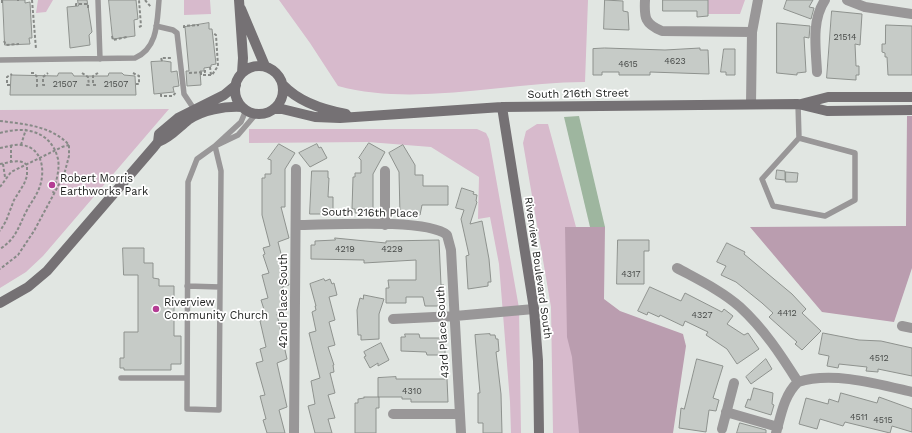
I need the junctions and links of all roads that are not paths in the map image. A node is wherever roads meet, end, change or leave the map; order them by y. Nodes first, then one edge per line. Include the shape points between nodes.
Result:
1 (98, 0) edge
2 (159, 0) edge
3 (645, 0) edge
4 (758, 0) edge
5 (825, 0) edge
6 (848, 0) edge
7 (239, 2) edge
8 (912, 14) edge
9 (156, 26) junction
10 (752, 32) junction
11 (100, 59) junction
12 (0, 60) edge
13 (265, 66) junction
14 (817, 72) dead end
15 (242, 73) junction
16 (236, 85) junction
17 (283, 85) junction
18 (912, 97) edge
19 (751, 104) junction
20 (798, 104) junction
21 (502, 107) junction
22 (194, 109) junction
23 (244, 109) junction
24 (275, 109) junction
25 (912, 110) edge
26 (256, 114) junction
27 (358, 116) junction
28 (799, 138) junction
29 (158, 142) junction
30 (215, 146) junction
31 (296, 169) dead end
32 (385, 171) dead end
33 (296, 225) junction
34 (385, 225) junction
35 (443, 232) joint
36 (677, 268) dead end
37 (187, 286) junction
38 (220, 287) junction
39 (0, 303) edge
40 (534, 309) junction
41 (455, 316) junction
42 (393, 319) dead end
43 (121, 378) dead end
44 (187, 378) junction
45 (798, 382) junction
46 (734, 383) dead end
47 (912, 392) edge
48 (726, 412) junction
49 (393, 414) dead end
50 (460, 414) junction
51 (722, 430) dead end
52 (777, 430) edge
53 (294, 433) edge
54 (461, 433) edge
55 (538, 433) edge

1 - 11 lane
2 - 9 lane
3 - 10 street via 644,13 652,27 662,31
4 - 10 street
5 - 14 street via 817,16 815,32
6 - 8 street via 865,7
7 - 13 street
7 - 15 street
9 - 11 lane via 150,46 141,56
9 - 22 lane via 177,33 184,94
10 - 19 street
11 - 12 lane
13 - 15 street via 253,67
13 - 17 street via 275,71
15 - 16 street
16 - 22 street via 224,95
16 - 23 street via 236,96
17 - 24 street via 282,98
17 - 27 street, South 216th Street via 288,91 309,103 338,113
18 - 20 street, South 216th Street via 828,97
19 - 20 street, South 216th Street
19 - 21 street, South 216th Street
20 - 25 street, South 216th Street via 827,111
20 - 28 lane
21 - 27 street, South 216th Street
21 - 40 street, Riverview Boulevard South
22 - 29 street via 159,134
23 - 26 street
23 - 29 street via 227,106 198,115 165,140
23 - 30 lane via 241,122
24 - 26 street
24 - 27 street, South 216th Street via 326,118
26 - 30 lane via 238,135
28 - 28 lane via 855,153 855,200 825,216 773,206 762,179
29 - 39 street via 47,271 28,287
30 - 37 lane via 197,159 188,182
30 - 38 lane via 221,171
31 - 33 street, 42nd Place South
32 - 34 street
33 - 34 street, South 216th Place
33 - 53 street, 42nd Place South
34 - 35 street, South 216th Place via 423,226
35 - 41 street, 43rd Place South via 447,236 450,250
36 - 45 street via 722,293 740,307 772,342
37 - 38 lane
37 - 44 lane
38 - 44 lane via 218,410 187,409
40 - 41 street
40 - 55 street, Riverview Boulevard South via 538,360
41 - 42 street
41 - 50 street, 43rd Place South
43 - 44 lane
45 - 47 street via 814,378 845,379
45 - 52 street via 785,401
46 - 48 street
48 - 51 street
48 - 52 street
49 - 50 street
50 - 54 street, 43rd Place South

